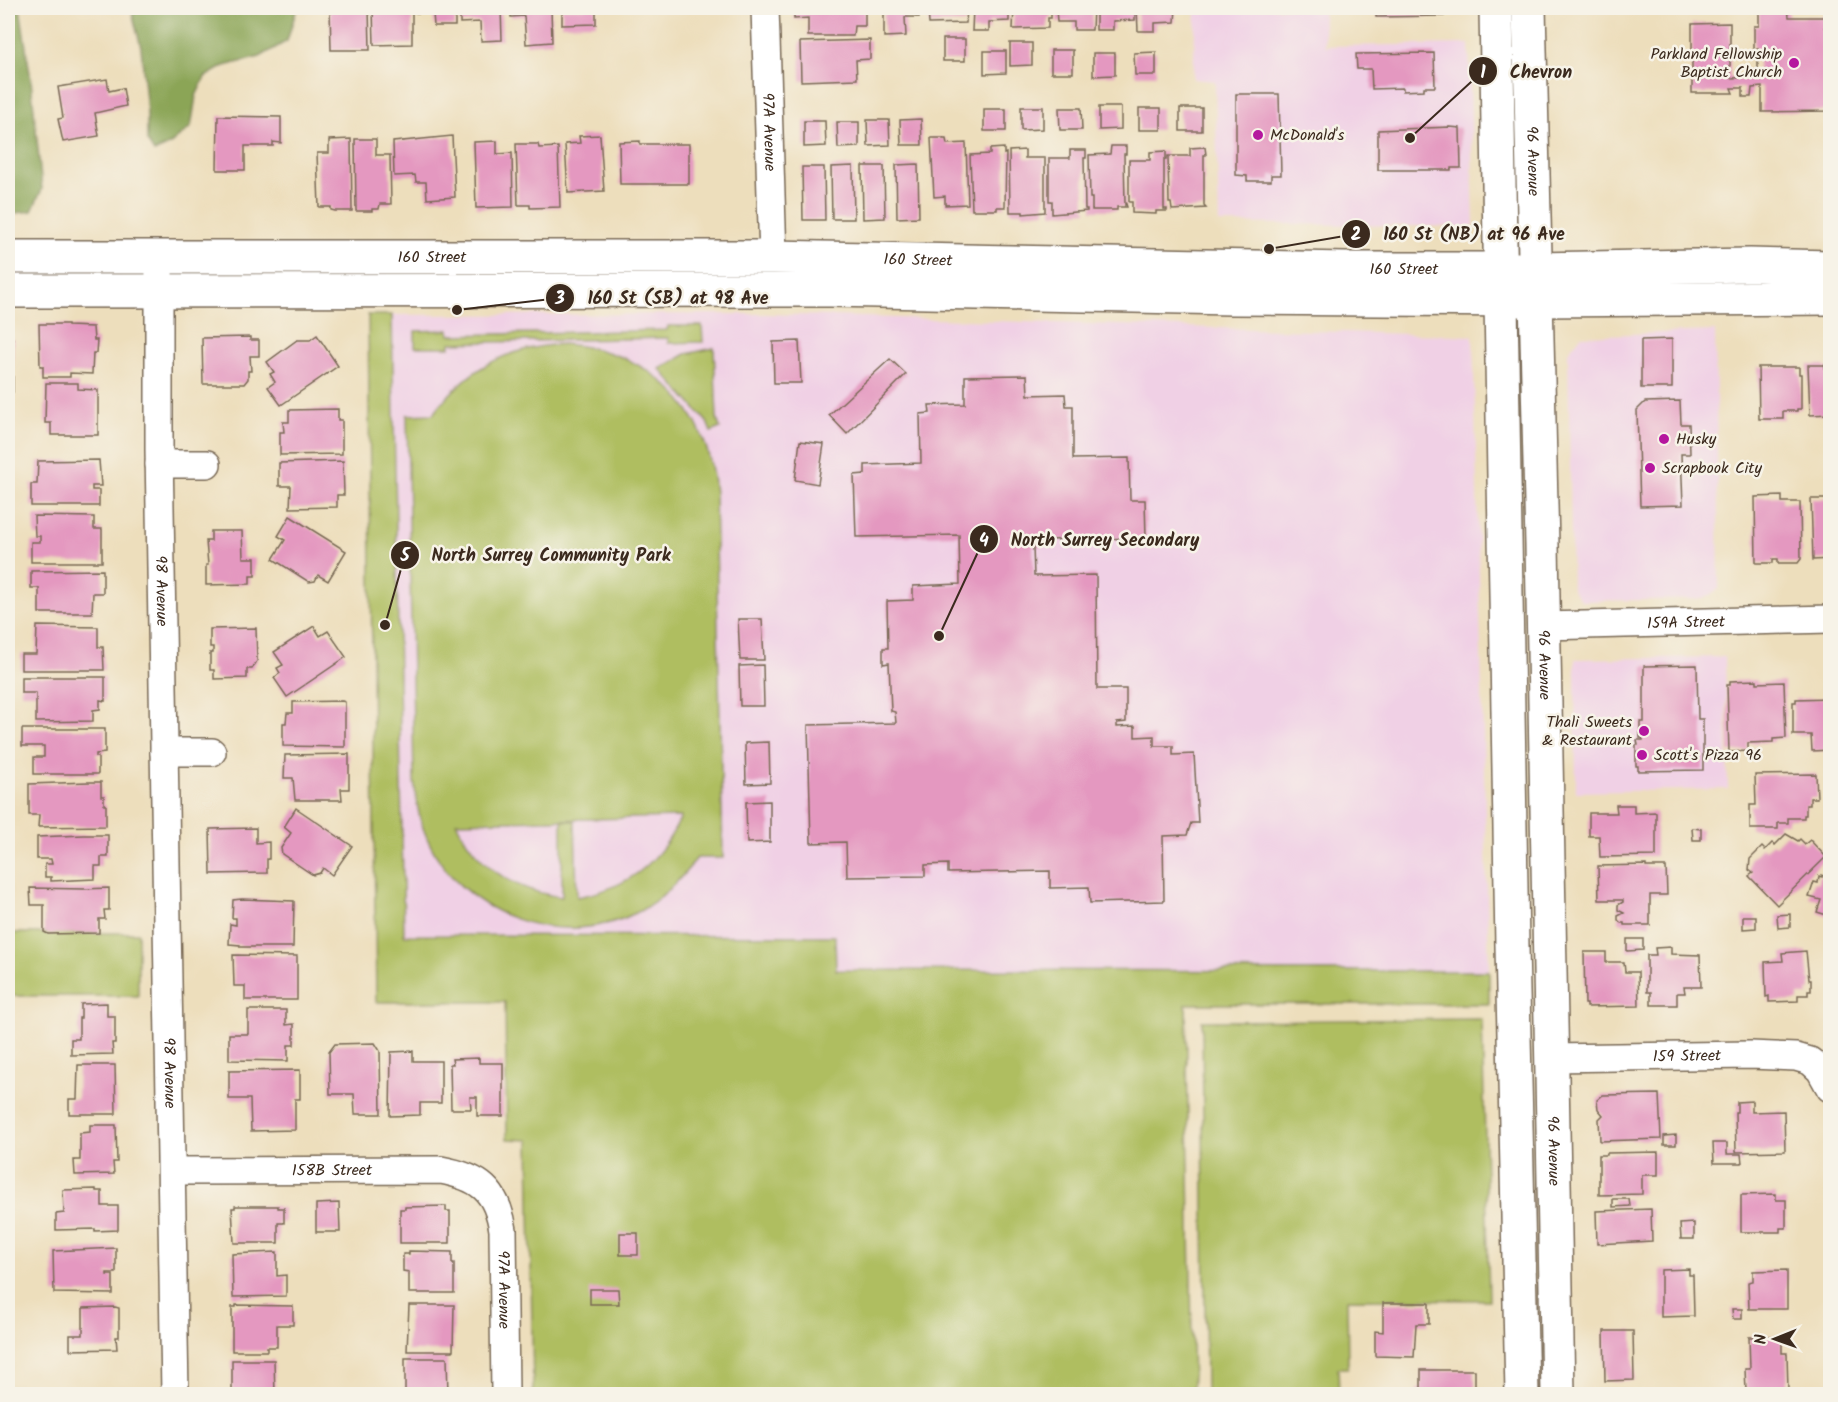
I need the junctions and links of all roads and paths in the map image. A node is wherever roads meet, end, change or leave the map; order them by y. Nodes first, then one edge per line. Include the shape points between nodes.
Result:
1 (765, 8) edge
2 (1496, 8) edge
3 (1529, 8) edge
4 (8, 256) edge
5 (159, 257) junction
6 (773, 257) junction
7 (1830, 267) edge
8 (1501, 284) junction
9 (1537, 285) junction
10 (8, 291) edge
11 (159, 291) junction
12 (1830, 298) edge
13 (159, 464) junction
14 (207, 464) dead end
15 (1830, 619) edge
16 (1544, 626) junction
17 (164, 752) junction
18 (212, 752) dead end
19 (1551, 1058) junction
20 (1825, 1079) edge
21 (172, 1171) junction
22 (488, 1190) joint
23 (175, 1395) edge
24 (505, 1395) edge
25 (1522, 1395) edge
26 (1558, 1395) edge

1 - 6 street, 97A Avenue
2 - 8 main road
3 - 9 main road, 96 Avenue
4 - 5 main road, 160 Street
5 - 6 main road, 160 Street
5 - 11 street, 98 Avenue
6 - 8 main road, 160 Street via 1218,267
7 - 9 main road, 160 Street via 1750,265
8 - 9 main road, 160 Street
8 - 11 main road, 160 Street via 1221,298 830,291
8 - 25 main road
9 - 12 main road, 160 Street
9 - 16 main road, 96 Avenue
10 - 11 main road, 160 Street
11 - 13 street, 98 Avenue
13 - 14 street
13 - 17 street, 98 Avenue
15 - 16 street, 159A Street
16 - 19 main road, 96 Avenue
17 - 18 street
17 - 21 street, 98 Avenue
19 - 20 street, 159 Street via 1796,1057 1810,1061
19 - 26 main road, 96 Avenue
21 - 22 street, 158B Street via 441,1170 470,1177
21 - 23 street, 98 Avenue
22 - 24 street, 97A Avenue via 499,1207 503,1230

